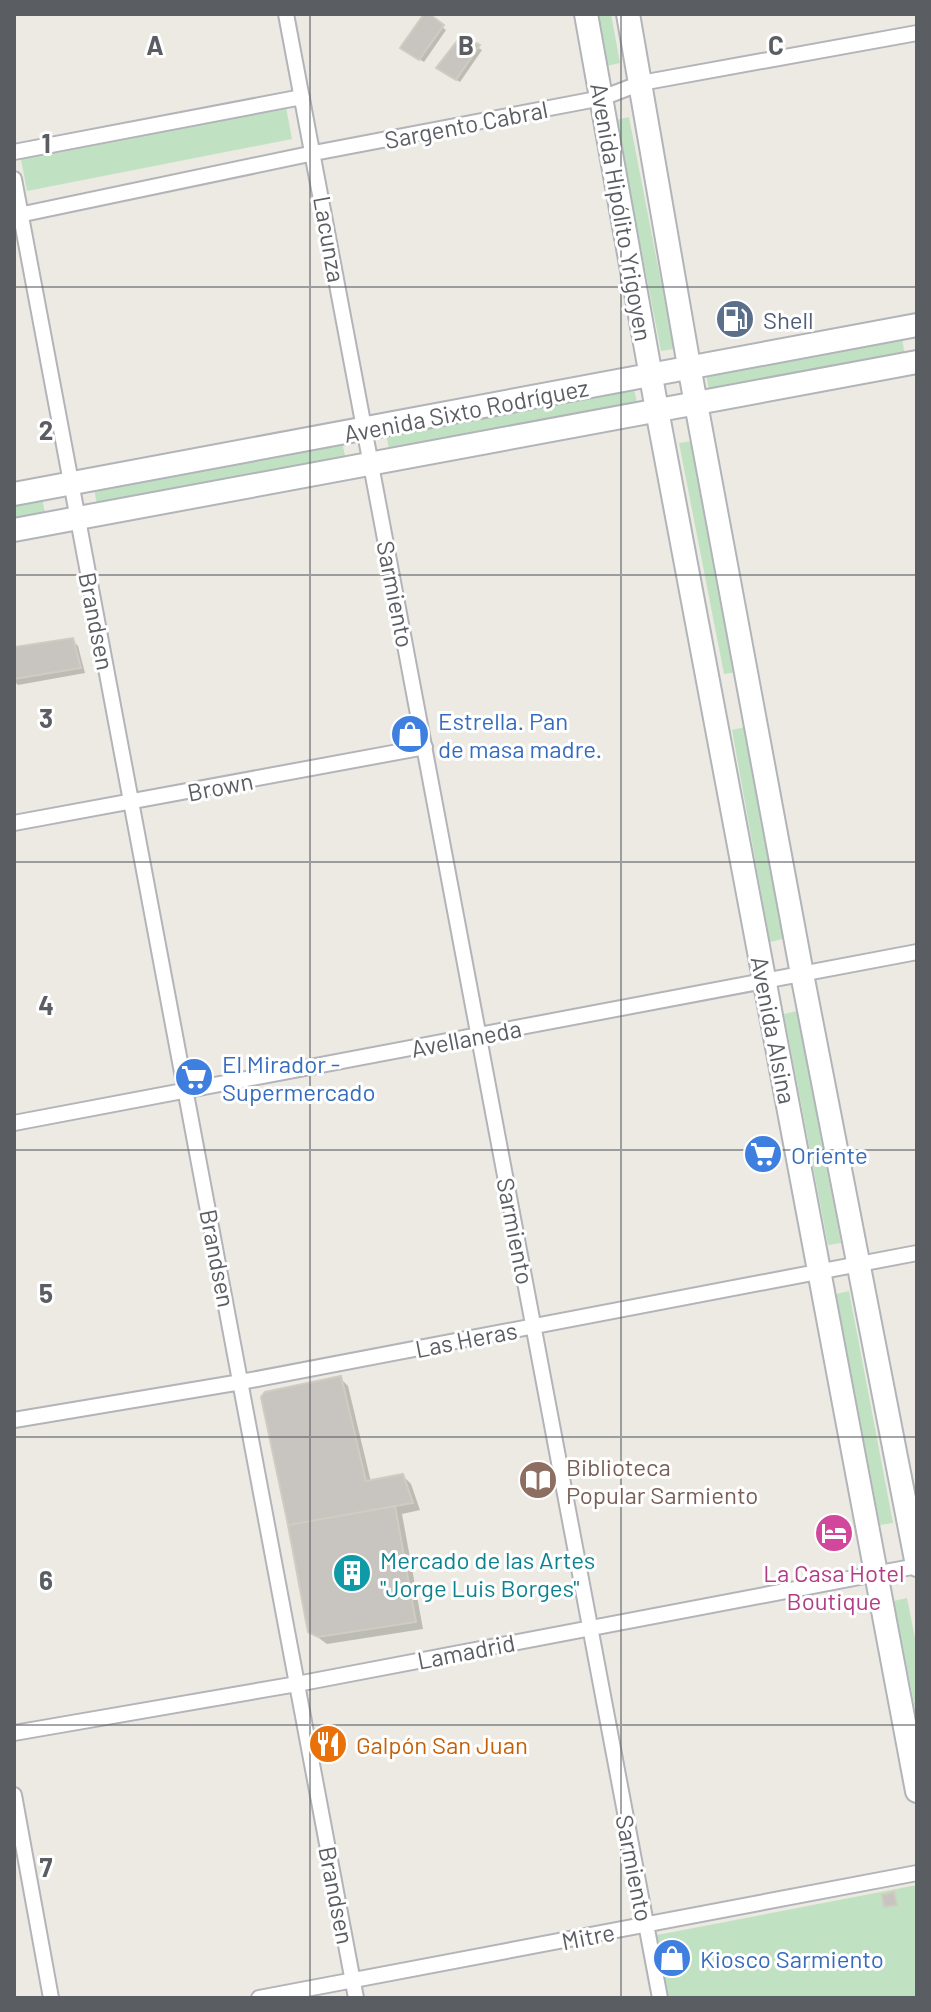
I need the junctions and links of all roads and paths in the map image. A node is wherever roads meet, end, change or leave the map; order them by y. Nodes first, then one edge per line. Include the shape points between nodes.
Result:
1 (286, 14) edge
2 (586, 14) edge
3 (628, 14) edge
4 (917, 33) edge
5 (641, 83) junction
6 (302, 97) junction
7 (602, 98) junction
8 (14, 152) edge
9 (314, 153) junction
10 (14, 179) edge
11 (17, 215) edge
12 (917, 325) edge
13 (917, 362) edge
14 (689, 366) junction
15 (651, 375) junction
16 (697, 403) junction
17 (657, 410) junction
18 (364, 429) junction
19 (371, 464) junction
20 (71, 483) junction
21 (14, 494) edge
22 (78, 518) junction
23 (14, 530) edge
24 (751, 699) junction
25 (713, 706) junction
26 (425, 747) junction
27 (132, 803) junction
28 (14, 823) edge
29 (917, 952) edge
30 (802, 974) junction
31 (765, 981) junction
32 (479, 1035) junction
33 (186, 1091) junction
34 (14, 1123) edge
35 (917, 1253) edge
36 (858, 1264) junction
37 (819, 1271) junction
38 (534, 1326) junction
39 (241, 1382) junction
40 (14, 1420) edge
41 (917, 1566) edge
42 (876, 1573) junction
43 (590, 1628) junction
44 (297, 1684) junction
45 (14, 1733) edge
46 (917, 1791) edge
47 (14, 1795) edge
48 (917, 1873) edge
49 (646, 1925) junction
50 (353, 1981) junction
51 (51, 1998) edge
52 (259, 1998) edge
53 (356, 1998) edge
54 (660, 1998) edge

1 - 6 street, Lacunza
2 - 7 main road, Avenida Hipólito Yrigoyen
3 - 5 main road, Avenida Hipólito Yrigoyen
4 - 5 street, Sargento Cabral
5 - 7 street, Sargento Cabral
5 - 14 main road, Avenida Hipólito Yrigoyen
6 - 8 street
6 - 9 street, Lacunza
7 - 9 street, Sargento Cabral
7 - 15 main road, Avenida Hipólito Yrigoyen
9 - 11 street, Sargento Cabral
9 - 18 street, Lacunza
10 - 11 street, Brandsen
11 - 20 street, Brandsen
12 - 14 main road, Avenida Sixto Rodríguez
13 - 16 main road, Avenida Sixto Rodríguez
14 - 15 main road, Avenida Sixto Rodríguez
14 - 16 main road, Avenida Hipólito Yrigoyen
15 - 17 main road, Avenida Hipólito Yrigoyen
15 - 18 main road, Avenida Sixto Rodríguez
16 - 17 main road, Avenida Sixto Rodríguez
16 - 24 main road, Avenida Alsina
17 - 19 main road, Avenida Sixto Rodríguez
17 - 25 main road, Avenida Alsina
18 - 19 street, Lacunza
18 - 20 main road, Avenida Sixto Rodríguez
19 - 22 main road, Avenida Sixto Rodríguez
19 - 26 street, Sarmiento
20 - 21 main road, Avenida Sixto Rodríguez
20 - 22 street, Brandsen
22 - 23 main road, Avenida Sixto Rodríguez
22 - 27 street, Brandsen
24 - 25 main road
24 - 30 main road, Avenida Alsina
25 - 31 main road, Avenida Alsina
26 - 27 street, Brown
26 - 32 street, Sarmiento
27 - 28 street, Brown
27 - 33 street, Brandsen
29 - 30 street, Avellaneda
30 - 31 street, Avellaneda
30 - 36 main road, Avenida Alsina
31 - 32 street, Avellaneda
31 - 37 main road, Avenida Alsina
32 - 33 street, Avellaneda
32 - 38 street, Sarmiento
33 - 34 street, Avellaneda
33 - 39 street, Brandsen
35 - 36 street, Las Heras
36 - 37 street, Las Heras
36 - 41 main road, Avenida Alsina
37 - 38 street, Las Heras
37 - 42 main road, Avenida Alsina
38 - 39 street, Las Heras
38 - 43 street, Sarmiento
39 - 40 street, Las Heras
39 - 44 street, Brandsen
41 - 42 street, Lamadrid
42 - 43 street, Lamadrid
42 - 46 main road, Avenida Alsina
43 - 44 street, Lamadrid
43 - 49 street, Sarmiento
44 - 45 street, Lamadrid
44 - 50 street, Brandsen
47 - 51 street
48 - 49 street, Mitre
49 - 50 street, Mitre
49 - 54 street, Sarmiento
50 - 52 street, Mitre
50 - 53 street, Brandsen

